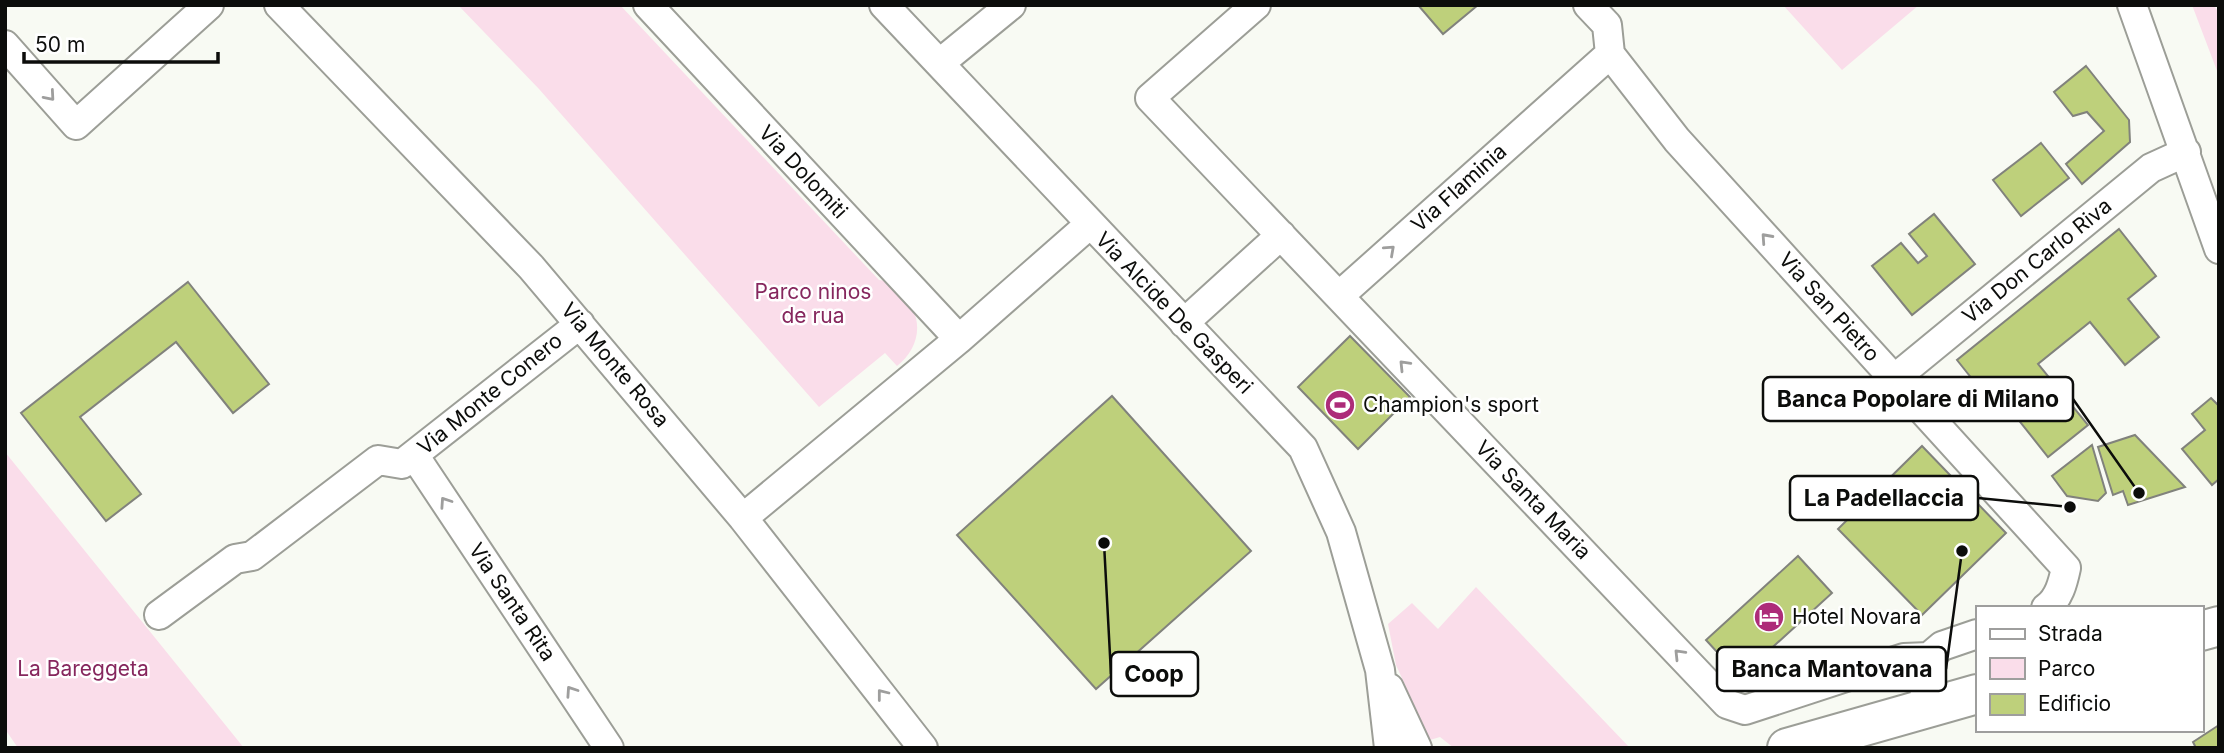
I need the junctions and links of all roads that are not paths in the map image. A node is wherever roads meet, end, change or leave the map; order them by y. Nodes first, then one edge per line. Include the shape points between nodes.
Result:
1 (209, 5) edge
2 (279, 5) edge
3 (648, 5) edge
4 (884, 5) edge
5 (1011, 5) edge
6 (1256, 5) edge
7 (1588, 5) edge
8 (2132, 5) edge
9 (5, 45) edge
10 (1610, 54) junction
11 (940, 63) junction
12 (2186, 152) junction
13 (2209, 187) edge
14 (1090, 224) junction
15 (1281, 235) junction
16 (2219, 249) edge
17 (1339, 296) junction
18 (1184, 323) junction
19 (580, 324) junction
20 (958, 339) junction
21 (1894, 379) junction
22 (414, 455) junction
23 (743, 518) junction
24 (2048, 606) edge
25 (159, 615) dead end
26 (1976, 634) edge
27 (1929, 657) junction
28 (1380, 670) junction
29 (1976, 694) edge
30 (1930, 708) junction
31 (609, 748) edge
32 (923, 748) edge
33 (1389, 748) edge
34 (1417, 748) edge
35 (1787, 748) edge

9 -> 1 street via 76,125
2 - 19 street, Via Monte Rosa
3 - 20 street, Via Dolomiti
4 - 11 street, Via Alcide De Gasperi
5 - 11 street
6 - 15 street, Via Santa Maria via 1150,98
7 - 10 street via 1607,25
8 - 12 street
17 -> 10 street, Via Flaminia
21 -> 10 street, Via San Pietro via 1676,140
11 - 14 street, Via Alcide De Gasperi
12 - 13 street
12 - 21 street, Via Don Carlo Riva via 2151,167
13 - 16 street
14 - 18 street, Via Alcide De Gasperi
14 - 20 street
15 - 17 street, Via Santa Maria
15 - 18 street
27 -> 17 street, Via Santa Maria via 1904,658 1745,710 1727,704
18 - 28 street, Via Alcide De Gasperi via 1303,448 1341,532
19 - 22 street, Via Monte Conero
19 - 23 street, Via Monte Rosa
20 - 23 street
21 - 24 street, Via San Pietro via 2066,568 2062,587
22 - 25 street, Via Monte Conero via 402,464 378,460 252,556 235,559
31 -> 22 street, Via Santa Rita
32 -> 23 street, Via Monte Rosa
26 - 27 street via 1942,646
27 - 30 street via 1922,682
28 - 33 street, Via Alcide De Gasperi
28 - 34 street, Via Alcide De Gasperi
29 - 30 main road
30 - 35 main road

